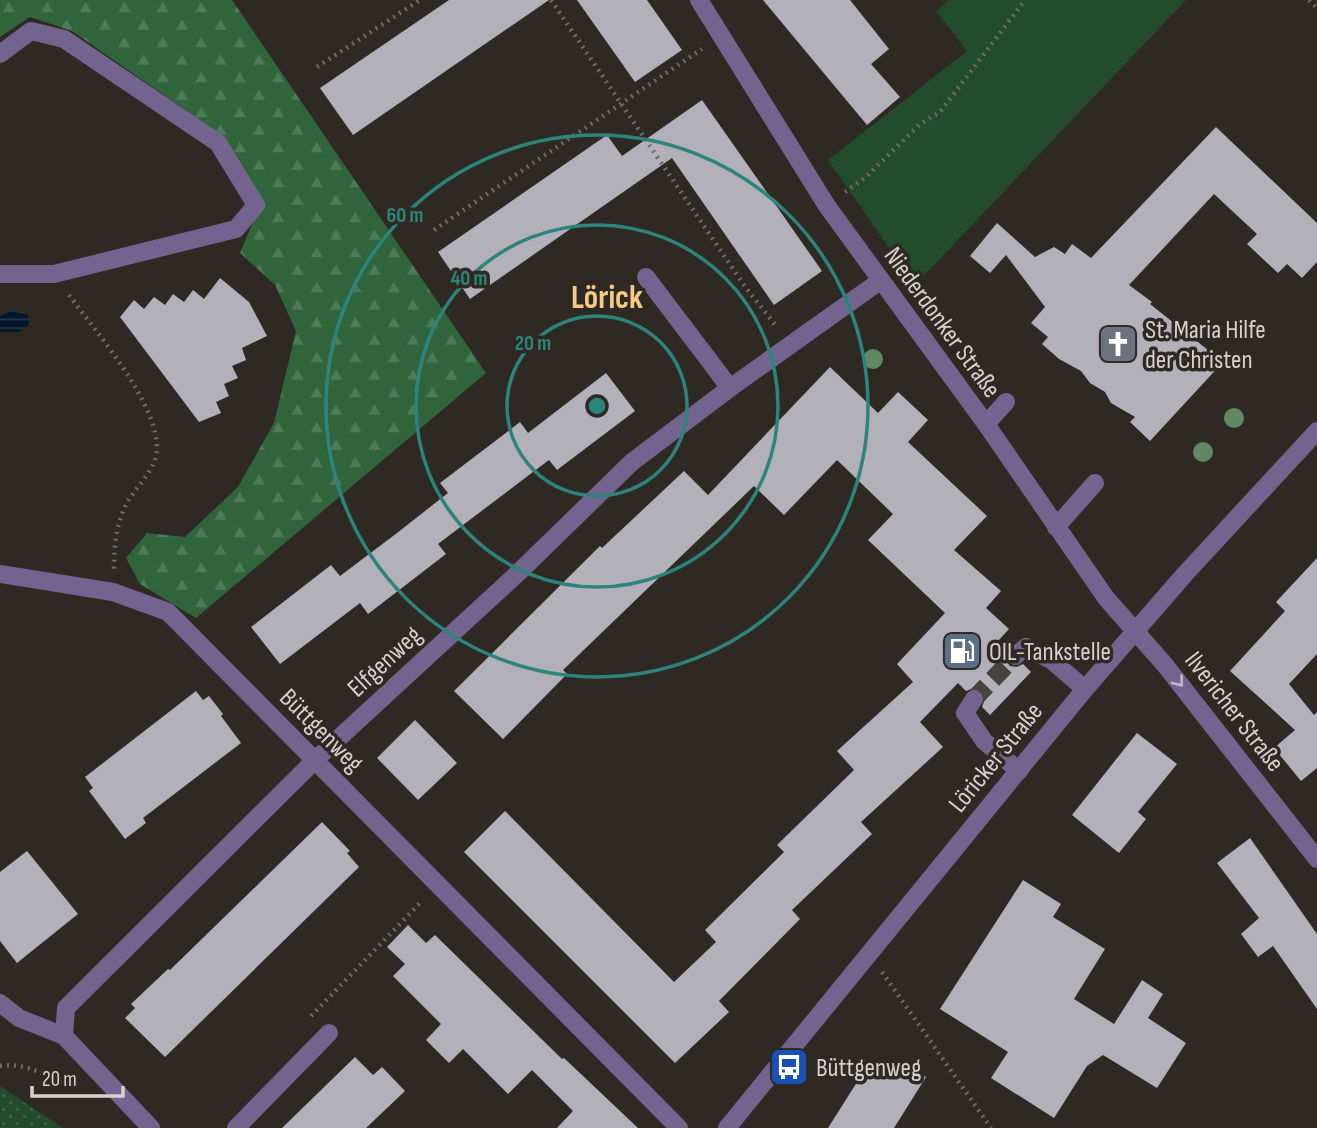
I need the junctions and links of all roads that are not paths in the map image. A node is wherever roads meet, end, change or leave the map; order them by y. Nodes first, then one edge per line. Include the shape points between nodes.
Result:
1 (699, 0) edge
2 (0, 54) edge
3 (0, 274) edge
4 (646, 277) dead end
5 (880, 281) junction
6 (730, 388) junction
7 (1006, 402) dead end
8 (986, 425) junction
9 (1317, 431) edge
10 (1096, 483) dead end
11 (1056, 527) junction
12 (0, 574) edge
13 (1134, 631) junction
14 (1015, 656) dead end
15 (1085, 688) junction
16 (974, 699) dead end
17 (315, 760) junction
18 (1019, 771) junction
19 (1317, 859) edge
20 (0, 1003) edge
21 (329, 1034) road end
22 (64, 1036) junction
23 (151, 1128) edge
24 (236, 1128) edge
25 (678, 1128) edge
26 (727, 1128) edge

1 - 5 street, Niederdonker Straße
2 - 3 street via 30,30 64,40 218,143 256,205 236,229 54,274
4 - 6 street
5 - 6 street, Elfgenweg
5 - 8 street, Niederdonker Straße
6 - 17 street, Elfgenweg via 632,462
7 - 8 street
8 - 11 street, Niederdonker Straße
9 - 13 street, Löricker Straße
10 - 11 street
11 - 13 street, Niederdonker Straße
12 - 17 street, Büttgenweg via 113,592 168,612
13 - 15 street, Löricker Straße
13 -> 19 street, Ilvericher Straße
14 - 15 street via 1026,647 1051,660
15 - 18 street, Löricker Straße
16 - 18 street via 965,713 984,741
17 - 22 street, Elfgenweg via 66,1009
17 - 25 street, Büttgenweg
18 - 26 street, Löricker Straße
20 - 22 street via 19,1018
21 - 24 street
22 - 23 street

